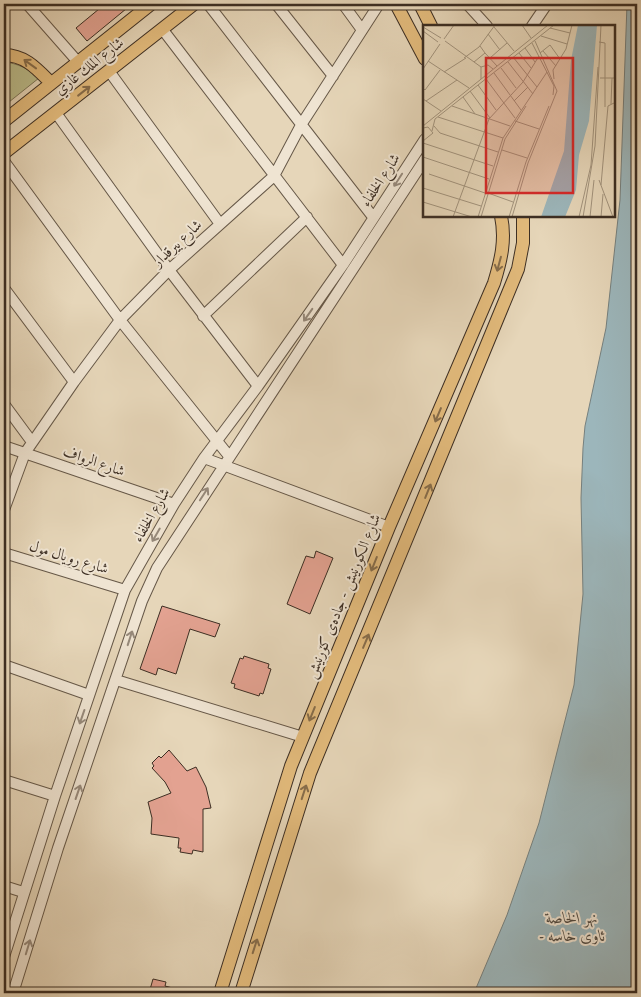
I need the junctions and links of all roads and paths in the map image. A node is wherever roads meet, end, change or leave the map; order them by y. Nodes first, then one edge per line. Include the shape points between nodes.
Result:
1 (27, 4) edge
2 (152, 4) edge
3 (194, 4) edge
4 (208, 4) edge
5 (276, 4) edge
6 (343, 4) edge
7 (379, 4) edge
8 (396, 4) edge
9 (420, 4) edge
10 (467, 4) edge
11 (546, 4) edge
12 (430, 25) edge
13 (485, 25) edge
14 (533, 25) edge
15 (163, 30) junction
16 (362, 30) junction
17 (423, 55) edge
18 (4, 56) edge
19 (78, 62) junction
20 (109, 71) junction
21 (333, 76) junction
22 (51, 83) junction
23 (56, 113) junction
24 (4, 121) edge
25 (301, 125) junction
26 (423, 142) edge
27 (4, 153) edge
28 (4, 161) edge
29 (423, 162) edge
30 (274, 176) junction
31 (307, 217) junction
32 (373, 217) junction
33 (501, 218) edge
34 (523, 218) edge
35 (220, 224) junction
36 (343, 265) junction
37 (169, 270) junction
38 (4, 288) edge
39 (203, 316) junction
40 (120, 320) junction
41 (467, 348) junction
42 (484, 355) junction
43 (74, 382) junction
44 (258, 386) junction
45 (4, 404) edge
46 (32, 442) junction
47 (217, 442) junction
48 (4, 446) edge
49 (25, 453) junction
50 (229, 456) junction
51 (204, 458) junction
52 (223, 465) junction
53 (174, 504) junction
54 (4, 510) edge
55 (389, 527) junction
56 (4, 553) edge
57 (125, 590) junction
58 (4, 666) edge
59 (116, 680) junction
60 (89, 695) junction
61 (303, 737) junction
62 (4, 780) edge
63 (55, 796) junction
64 (257, 871) junction
65 (277, 877) junction
66 (4, 886) edge
67 (24, 892) junction
68 (247, 903) junction
69 (267, 908) junction
70 (4, 957) edge
71 (13, 993) edge
72 (220, 993) edge
73 (241, 993) edge

1 - 19 street
2 - 19 main road, شارع الملك غازي
3 - 15 main road, شارع الملك غازي
4 - 25 street
5 - 21 street
6 - 16 street
7 - 16 street, شارع بيرقدار
8 - 17 main road
9 - 12 main road
10 - 13 street
11 - 14 street
15 - 20 main road, شارع الملك غازي
15 - 30 street
16 - 21 street, شارع بيرقدار
22 -> 18 main road via 28,61
19 - 22 main road, شارع الملك غازي
23 -> 20 main road, شارع الملك غازي
20 - 35 street
21 - 25 street, شارع بيرقدار
22 - 24 main road, شارع الملك غازي
23 - 27 main road, شارع الملك غازي
23 - 37 street
25 - 30 street, شارع بيرقدار
25 - 32 street
26 -> 32 street, شارع الخلفاء
28 - 40 street
29 - 50 street
30 - 31 street
30 - 35 street, شارع بيرقدار
31 - 36 street
31 - 39 street
32 - 36 street, شارع الخلفاء
33 -> 41 main road, شارع الكورنيش - جادەی کۆرنیش via 504,236 501,260
34 - 42 main road via 518,269
35 - 37 street, شارع بيرقدار
36 -> 44 street, شارع الخلفاء
37 - 39 street
37 - 40 street, شارع بيرقدار
38 - 43 street
39 - 44 street
40 - 43 street, شارع بيرقدار
40 - 47 street
41 - 42 main road
41 -> 55 main road, شارع الكورنيش - جادەی کۆرنیش
65 -> 42 main road via 310,773
43 - 46 street, شارع بيرقدار
44 - 47 street, شارع الخلفاء
45 - 46 street
46 - 49 street, شارع بيرقدار
47 - 50 street
47 - 51 street, شارع الخلفاء
48 - 49 street, شارع الرواف
49 - 53 street, شارع الرواف
49 - 54 street, شارع بيرقدار
50 - 52 street
51 - 52 street
51 - 53 street, شارع الخلفاء
52 - 55 street
59 -> 52 street via 142,600 157,568
53 -> 57 street, شارع الخلفاء
55 -> 61 main road, شارع الكورنيش - جادەی کۆرنیش
56 - 57 street, شارع رويال مول
57 - 60 street, شارع الخلفاء
58 - 60 street
59 - 61 street
71 -> 59 street via 58,848
60 -> 63 street, شارع الخلفاء
61 - 64 main road, شارع الكورنيش - جادەی کۆرنیش
62 - 63 street
63 - 67 street, شارع الخلفاء
64 - 65 main road
64 - 68 main road, شارع الكورنيش - جادەی کۆرنیش
65 - 69 main road
66 - 67 street
67 - 70 street, شارع الخلفاء
68 - 69 main road
68 - 72 main road, شارع الكورنيش - جادەی کۆرنیش
73 -> 69 main road

